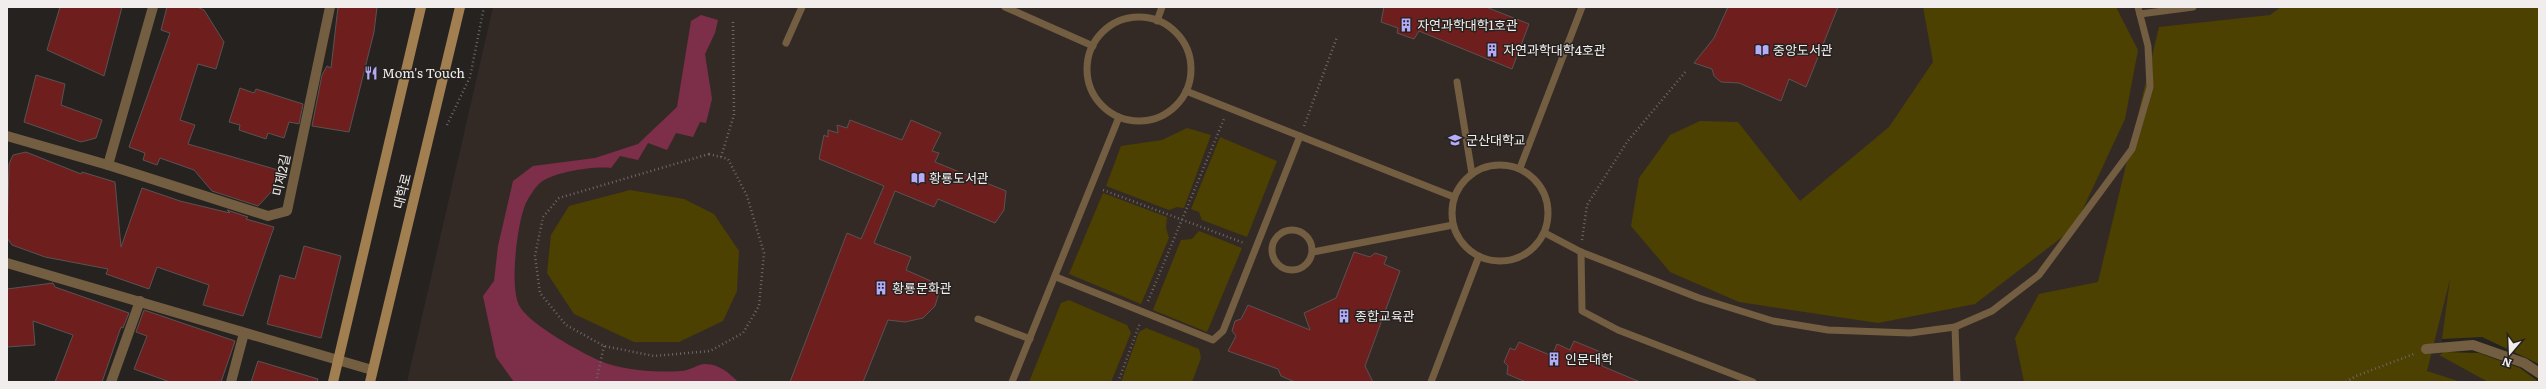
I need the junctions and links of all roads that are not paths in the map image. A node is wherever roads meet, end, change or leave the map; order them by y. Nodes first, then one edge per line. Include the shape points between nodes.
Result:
1 (152, 7) edge
2 (330, 7) edge
3 (421, 7) edge
4 (460, 7) edge
5 (802, 7) edge
6 (1005, 7) edge
7 (1162, 7) edge
8 (1582, 7) edge
9 (2193, 7) edge
10 (2139, 10) edge
11 (1156, 21) junction
12 (786, 43) dead end
13 (1093, 46) junction
14 (1457, 82) dead end
15 (1186, 91) junction
16 (1119, 117) junction
17 (7, 136) edge
18 (1300, 136) junction
19 (108, 165) junction
20 (1520, 168) junction
21 (1472, 174) junction
22 (1454, 197) junction
23 (1453, 225) junction
24 (1545, 233) junction
25 (1313, 252) junction
26 (1581, 252) junction
27 (1479, 256) junction
28 (7, 263) edge
29 (1056, 277) junction
30 (140, 301) junction
31 (978, 319) dead end
32 (1955, 327) junction
33 (244, 333) junction
34 (1030, 339) junction
35 (2426, 349) road end
36 (339, 361) junction
37 (372, 370) junction
38 (2539, 373) edge
39 (111, 382) edge
40 (231, 382) edge
41 (333, 382) edge
42 (370, 382) edge
43 (1012, 382) edge
44 (1431, 382) edge
45 (1753, 382) edge
46 (1957, 382) edge

1 - 19 street
2 - 19 street, 미제2길 via 287,211 268,216
3 - 36 street, 대학로
4 - 37 street, 대학로
5 - 12 lane
6 - 13 lane
7 - 11 lane
8 - 20 lane
9 - 10 lane
10 - 32 lane via 2148,46 2150,87 2132,149 2039,274 1992,311
11 - 13 lane via 1142,18 1127,19 1113,24
11 - 15 lane via 1172,29 1183,42 1191,75
13 - 16 lane via 1088,62 1088,79 1094,95 1104,108
14 - 21 lane
15 - 16 lane via 1178,104 1165,114 1150,120 1135,121
15 - 18 lane
16 - 29 lane
17 - 19 street, 미제2길
18 - 22 lane
18 - 29 lane via 1223,331 1213,340
20 - 21 lane via 1500,164 1485,167
20 - 24 lane via 1540,186 1547,200 1549,217
21 - 22 lane via 1461,184
22 - 23 lane
23 - 25 lane
23 - 27 lane via 1467,248
24 - 26 lane
24 - 27 lane via 1536,246 1524,255 1494,261
25 - 25 lane via 1308,264 1302,268 1289,270 1282,268 1274,258 1273,244 1280,233 1293,230 1305,234 1310,239
26 - 32 lane via 1699,298 1773,321 1828,330 1910,332
26 - 45 lane via 1582,311 1618,330
27 - 44 lane
28 - 30 street
29 - 34 lane
30 - 33 street
30 - 39 street
31 - 34 lane
32 - 46 lane
33 - 36 street
33 - 40 street
34 - 43 lane
35 - 38 street via 2473,345 2524,363
36 - 37 street
36 - 41 street, 대학로
37 - 42 street, 대학로

